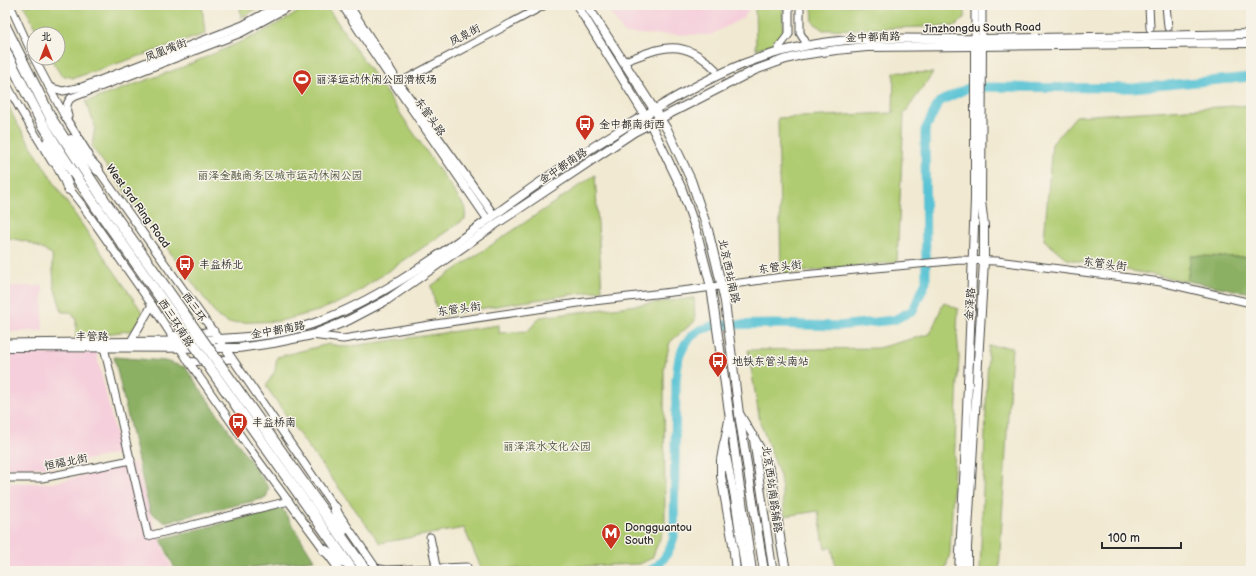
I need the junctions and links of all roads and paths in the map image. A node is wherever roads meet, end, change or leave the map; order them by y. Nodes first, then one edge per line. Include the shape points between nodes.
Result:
1 (10, 5) edge
2 (279, 5) edge
3 (292, 5) edge
4 (342, 5) edge
5 (349, 5) edge
6 (545, 5) edge
7 (577, 5) edge
8 (587, 5) edge
9 (789, 5) edge
10 (800, 5) edge
11 (975, 5) edge
12 (982, 5) edge
13 (1148, 5) edge
14 (1166, 5) edge
15 (5, 26) edge
16 (1168, 27) dead end
17 (1150, 28) dead end
18 (1251, 34) edge
19 (805, 41) dead end
20 (978, 43) junction
21 (1251, 43) edge
22 (779, 47) dead end
23 (5, 51) edge
24 (623, 62) junction
25 (715, 69) dead end
26 (5, 81) edge
27 (397, 84) junction
28 (49, 87) junction
29 (979, 106) junction
30 (655, 109) junction
31 (645, 115) junction
32 (660, 118) junction
33 (52, 120) junction
34 (41, 121) junction
35 (650, 123) junction
36 (70, 124) junction
37 (98, 170) junction
38 (69, 189) junction
39 (102, 205) junction
40 (491, 218) junction
41 (973, 260) junction
42 (984, 261) junction
43 (722, 285) junction
44 (711, 287) junction
45 (1251, 303) edge
46 (152, 305) junction
47 (216, 335) junction
48 (312, 335) junction
49 (132, 341) junction
50 (175, 341) junction
51 (5, 343) edge
52 (5, 347) edge
53 (104, 347) junction
54 (225, 348) junction
55 (232, 359) junction
56 (189, 362) junction
57 (729, 414) junction
58 (739, 414) junction
59 (753, 436) junction
60 (724, 443) junction
61 (131, 460) junction
62 (5, 478) edge
63 (289, 501) junction
64 (335, 508) junction
65 (317, 511) junction
66 (430, 538) dead end
67 (345, 542) junction
68 (324, 550) junction
69 (467, 567) dead end
70 (351, 568) edge
71 (437, 569) edge
72 (373, 570) edge
73 (340, 571) edge
74 (736, 571) edge
75 (745, 571) edge
76 (752, 571) edge
77 (764, 571) edge
78 (773, 571) edge
79 (786, 571) edge
80 (959, 571) edge
81 (967, 571) edge

1 - 28 street, West 3rd Ring Road
2 - 28 street, 凤凰嘴街 via 243,25 82,87 63,91
3 - 36 street, 凤凰嘴街 via 241,33 71,98 66,111
4 - 27 street, 东管头路
5 - 27 street, 东管头路
6 - 27 street, 凤泉街
7 - 31 main road, 北京西站南路
8 - 24 main road, 北京西站南路
9 - 22 street via 789,34
10 - 19 street via 800,33
11 - 20 street
12 - 20 street
13 - 17 street
14 - 16 street
15 - 33 highway, 西三环
18 - 20 main road, Jinzhongdu South Road
20 - 21 main road, Jinzhongdu South Road
20 - 29 main road, 金泽路
20 - 30 main road, Jinzhongdu South Road via 866,39 805,46 743,64 701,83
20 - 32 main road, 金中都南路 via 867,47 802,55 755,70
23 - 34 highway, 西三环
24 - 25 street via 648,52 678,48 704,58
24 - 30 main road, 北京西站南路
26 - 38 street, 西三环南路
27 - 40 street, 东管头路
28 - 36 street, West 3rd Ring Road
29 - 41 main road, 金泽路
29 - 42 main road, 金泽路
30 - 31 main road, 金中都南路
30 - 32 main road, 北京西站南路
31 - 35 main road, 北京西站南路
31 - 40 main road, 金中都南路 via 590,148
32 - 35 main road, 金中都南路
32 - 43 main road, 北京西站南路 via 691,180 708,230
33 - 37 highway via 60,123 70,140
33 - 39 highway, 西三环
34 - 38 highway
34 - 39 highway, 西三环 via 60,152
35 - 44 main road, 北京西站南路 via 681,187 697,233
35 - 48 main road, 金中都南路 via 499,222 388,300
36 - 37 street, West 3rd Ring Road
37 - 47 street, West 3rd Ring Road
38 - 46 street, 西三环南路
39 - 65 highway, 西三环, bridge
40 - 47 main road, 金中都南路 via 407,276 345,311 293,330 268,334
41 - 42 street, 东管头街
41 - 43 street, 东管头街 via 850,270
41 - 80 main road, 金泽路
42 - 45 street, 东管头街 via 1161,282
42 - 81 main road, 金泽路
43 - 44 street, 东管头街
43 - 58 main road, 北京西站南路
44 - 48 street, 东管头街 via 569,304 343,339
44 - 57 main road, 北京西站南路
46 - 49 street
46 - 50 street, 西三环南路
47 - 50 main road, 金中都南路
47 - 54 street, West 3rd Ring Road
48 - 54 main road, 金中都南路 via 273,343
49 - 50 street, 丰管路
49 - 51 street, 丰管路
50 - 53 main road, 丰管路
50 - 54 main road, 金中都南路
50 - 56 street, 西三环南路
52 - 53 main road, 丰管路
53 - 61 street
54 - 55 street, West 3rd Ring Road
55 - 56 street
55 - 64 street, West 3rd Ring Road
56 - 63 street, 西三环南路
57 - 60 street
57 - 76 main road, 北京西站南路
58 - 59 street, 北京西站南路辅路
58 - 77 main road, 北京西站南路
59 - 78 street, 北京西站南路辅路
59 - 79 main road via 772,476
60 - 74 main road via 721,476
60 - 75 street
61 - 62 street, 恒福北街 via 42,478
61 - 63 street via 148,536
63 - 68 street, 西三环南路
64 - 67 highway
64 - 72 street
65 - 67 highway, 西三环
65 - 70 highway, 西三环
66 - 71 street
67 - 72 highway, 西三环
68 - 70 highway
68 - 73 street, 西三环南路
69 - 71 street
71 - 72 street

